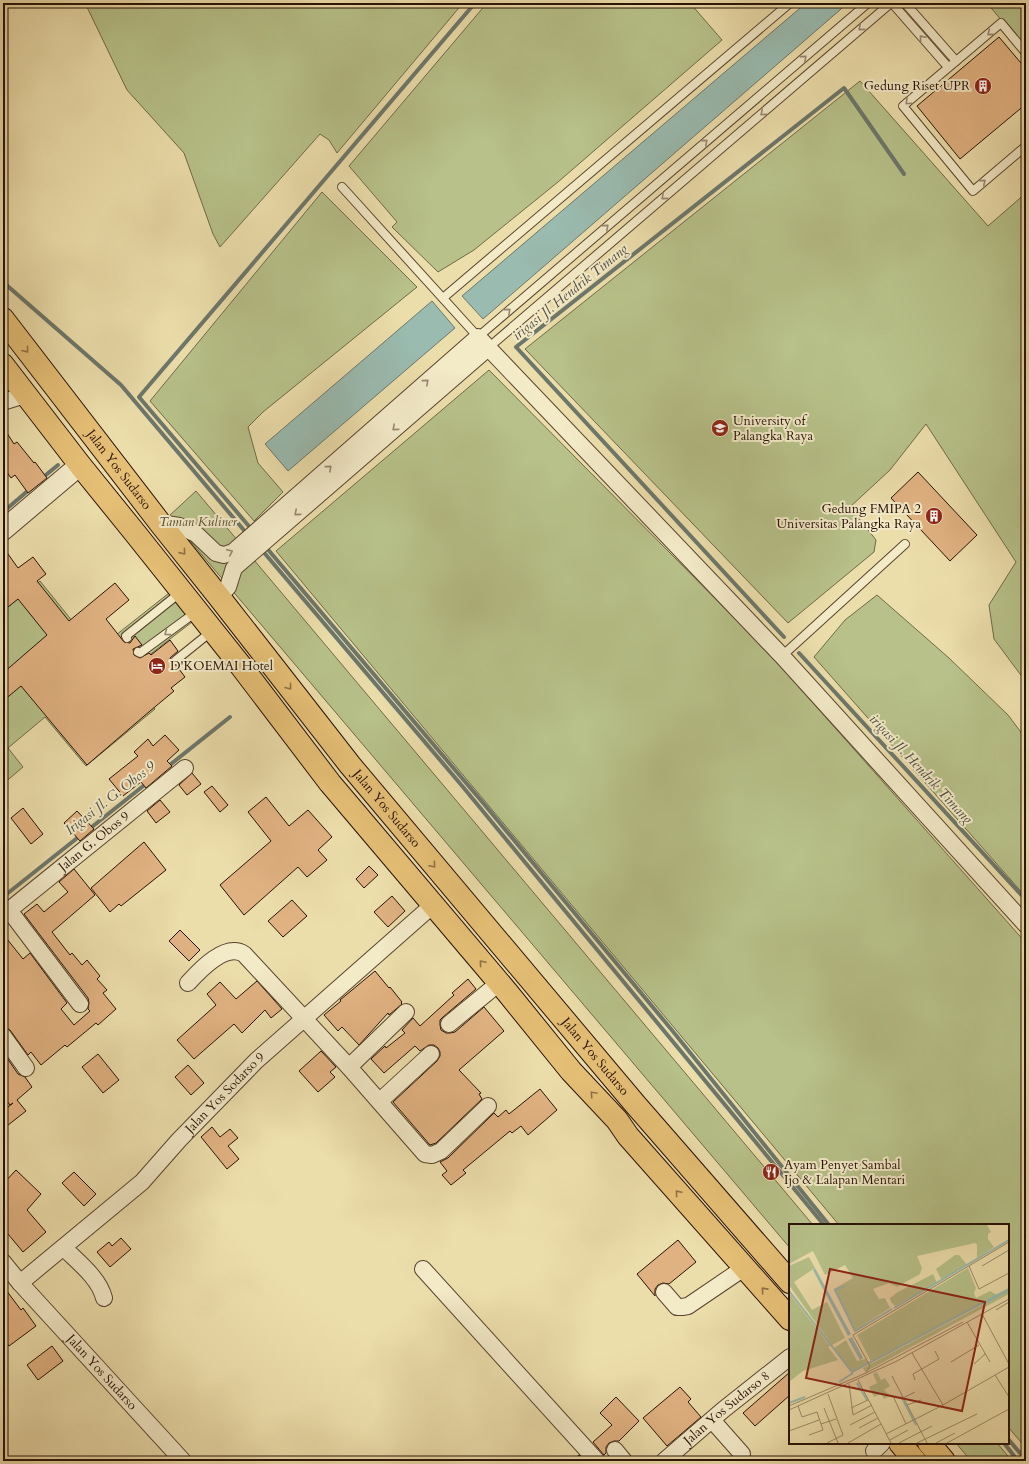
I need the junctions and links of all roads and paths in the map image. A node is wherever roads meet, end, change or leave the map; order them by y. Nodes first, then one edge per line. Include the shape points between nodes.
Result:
1 (790, 3) edge
2 (868, 3) edge
3 (892, 3) edge
4 (905, 3) edge
5 (1026, 53) edge
6 (956, 61) junction
7 (948, 67) junction
8 (1026, 146) edge
9 (342, 187) dead end
10 (443, 298) junction
11 (3, 319) edge
12 (483, 342) junction
13 (3, 365) edge
14 (25, 395) junction
15 (3, 402) edge
16 (80, 465) junction
17 (160, 523) junction
18 (3, 530) edge
19 (905, 544) dead end
20 (182, 592) junction
21 (219, 597) junction
22 (197, 611) junction
23 (213, 631) junction
24 (127, 638) dead end
25 (138, 652) dead end
26 (782, 656) junction
27 (176, 660) dead end
28 (185, 768) dead end
29 (433, 905) junction
30 (6, 912) edge
31 (1026, 925) edge
32 (499, 983) junction
33 (188, 984) dead end
34 (80, 1004) dead end
35 (406, 1012) dead end
36 (304, 1019) junction
37 (449, 1024) dead end
38 (3, 1036) edge
39 (431, 1054) dead end
40 (349, 1066) junction
41 (26, 1068) dead end
42 (380, 1101) junction
43 (635, 1104) junction
44 (488, 1106) dead end
45 (617, 1120) junction
46 (64, 1248) junction
47 (3, 1262) edge
48 (744, 1268) junction
49 (423, 1269) dead end
50 (789, 1281) edge
51 (20, 1283) junction
52 (664, 1292) dead end
53 (104, 1298) dead end
54 (789, 1318) edge
55 (789, 1358) edge
56 (712, 1420) junction
57 (930, 1444) edge
58 (742, 1454) dead end
59 (183, 1461) edge
60 (597, 1461) edge
61 (665, 1461) edge
62 (944, 1461) edge

1 - 10 lane
12 -> 2 lane
7 -> 3 lane
3 -> 12 lane
4 - 6 lane
5 -> 6 lane via 1001,23
6 - 7 lane
7 -> 8 lane via 903,106 973,191
9 - 10 lane
10 - 12 lane
11 -> 17 main road, Jalan Yos Sudarso
17 -> 12 street via 179,526 196,534 216,553 224,555 233,552
12 -> 21 street via 234,568 228,587
12 - 26 street
13 - 14 main road, Jalan Yos Sudarso
14 - 15 street
14 - 16 main road, Jalan Yos Sudarso
16 - 18 street
16 - 20 main road, Jalan Yos Sudarso
17 -> 21 main road, Jalan Yos Sudarso
19 - 26 lane
20 - 22 main road, Jalan Yos Sudarso
20 - 24 lane via 126,636
21 -> 43 main road, Jalan Yos Sudarso via 350,765
22 - 23 main road, Jalan Yos Sudarso
22 -> 25 lane
23 - 27 lane
23 - 29 main road, Jalan Yos Sudarso via 330,783
26 - 31 street
28 - 30 street, Jalan G. Obos 9
32 -> 29 main road, Jalan Yos Sudarso
29 - 36 street, Jalan Yos Sodarso 9
30 - 34 street
32 - 37 street
45 -> 32 main road, Jalan Yos Sudarso via 571,1071
33 - 36 street via 201,968 219,956 227,952 240,952
35 - 40 street
36 - 40 street
36 - 46 street, Jalan Yos Sodarso 9 via 256,1061 142,1182
38 - 41 street
39 - 42 street
40 - 42 street
42 - 44 street via 425,1154 432,1155 441,1151
43 - 45 main road
43 - 50 main road, Jalan Yos Sudarso
48 -> 45 main road, Jalan Yos Sudarso via 628,1136
46 - 51 street, Jalan Yos Sodarso 9
46 - 53 street via 97,1283
47 - 51 street, Jalan Yos Sudarso
48 - 52 street via 682,1308 677,1307
54 -> 48 main road, Jalan Yos Sudarso
49 - 60 street
51 - 59 street, Jalan Yos Sudarso
55 - 56 street, Jalan Yos Sudarso 8
56 - 58 street
56 - 61 street, Jalan Yos Sudarso 8
57 - 62 main road

